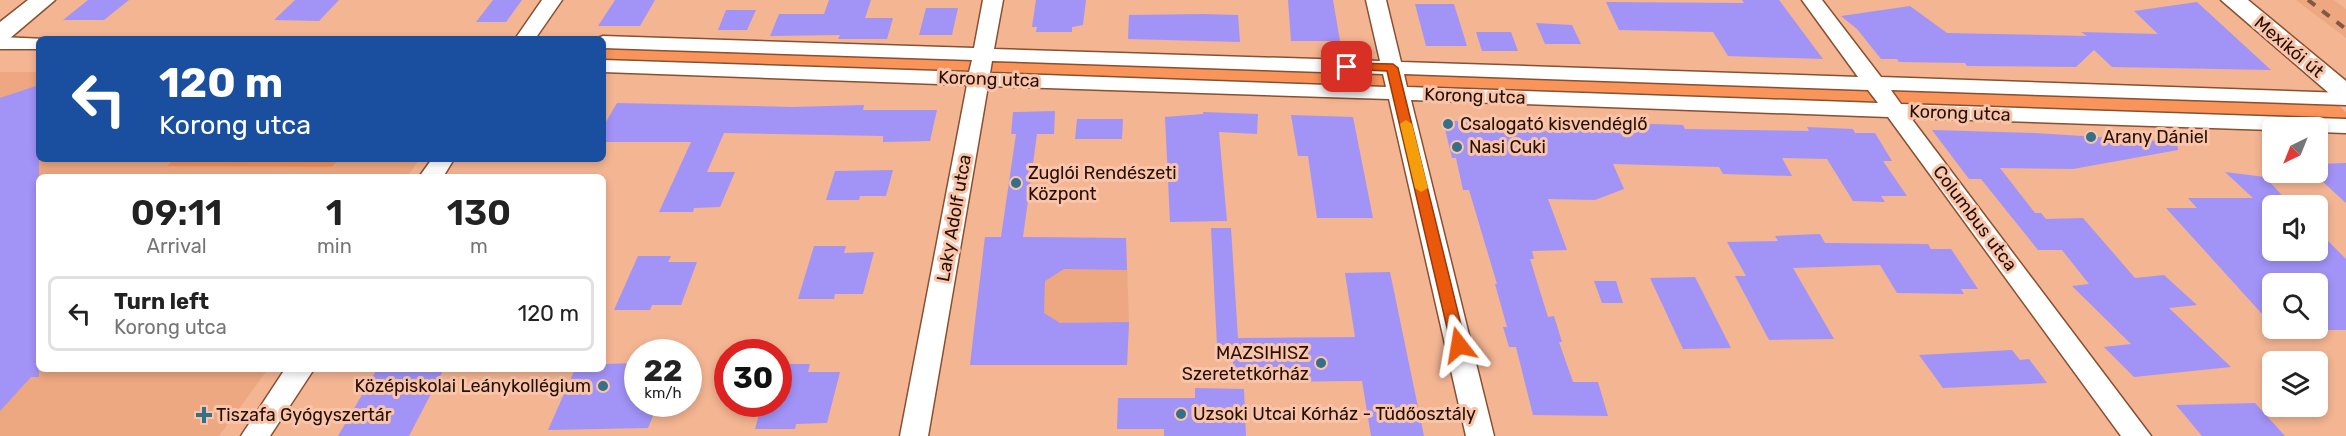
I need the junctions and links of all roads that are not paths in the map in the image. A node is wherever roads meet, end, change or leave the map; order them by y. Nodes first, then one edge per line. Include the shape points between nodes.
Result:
1 (44, 0) edge
2 (552, 0) edge
3 (993, 0) edge
4 (1376, 0) edge
5 (1812, 0) edge
6 (2233, 0) edge
7 (0, 34) edge
8 (527, 36) edge
9 (606, 42) edge
10 (0, 43) edge
11 (36, 43) edge
12 (984, 55) junction
13 (606, 66) edge
14 (1393, 68) junction
15 (979, 79) junction
16 (1876, 84) junction
17 (1399, 93) junction
18 (2346, 94) edge
19 (2346, 99) edge
20 (1894, 110) junction
21 (2346, 126) edge
22 (298, 372) edge
23 (255, 436) edge
24 (914, 436) edge
25 (1480, 436) edge
26 (2137, 436) edge

1 - 7 street
2 - 8 street
3 - 12 street, Laky Adolf utca
4 - 14 street
5 - 16 street, Columbus utca
6 - 18 street, Mexikói út
9 - 12 street, Korong utca
10 - 11 street
12 - 14 street, Korong utca
12 - 15 street, Laky Adolf utca
13 - 15 street, Korong utca
14 - 16 street, Korong utca
14 - 17 street
15 - 17 street, Korong utca
15 - 24 street, Laky Adolf utca
16 - 19 street, Korong utca
16 - 20 street, Columbus utca
17 - 20 street, Korong utca
17 - 25 street
20 - 21 street, Korong utca
20 - 26 street, Columbus utca
22 - 23 street

